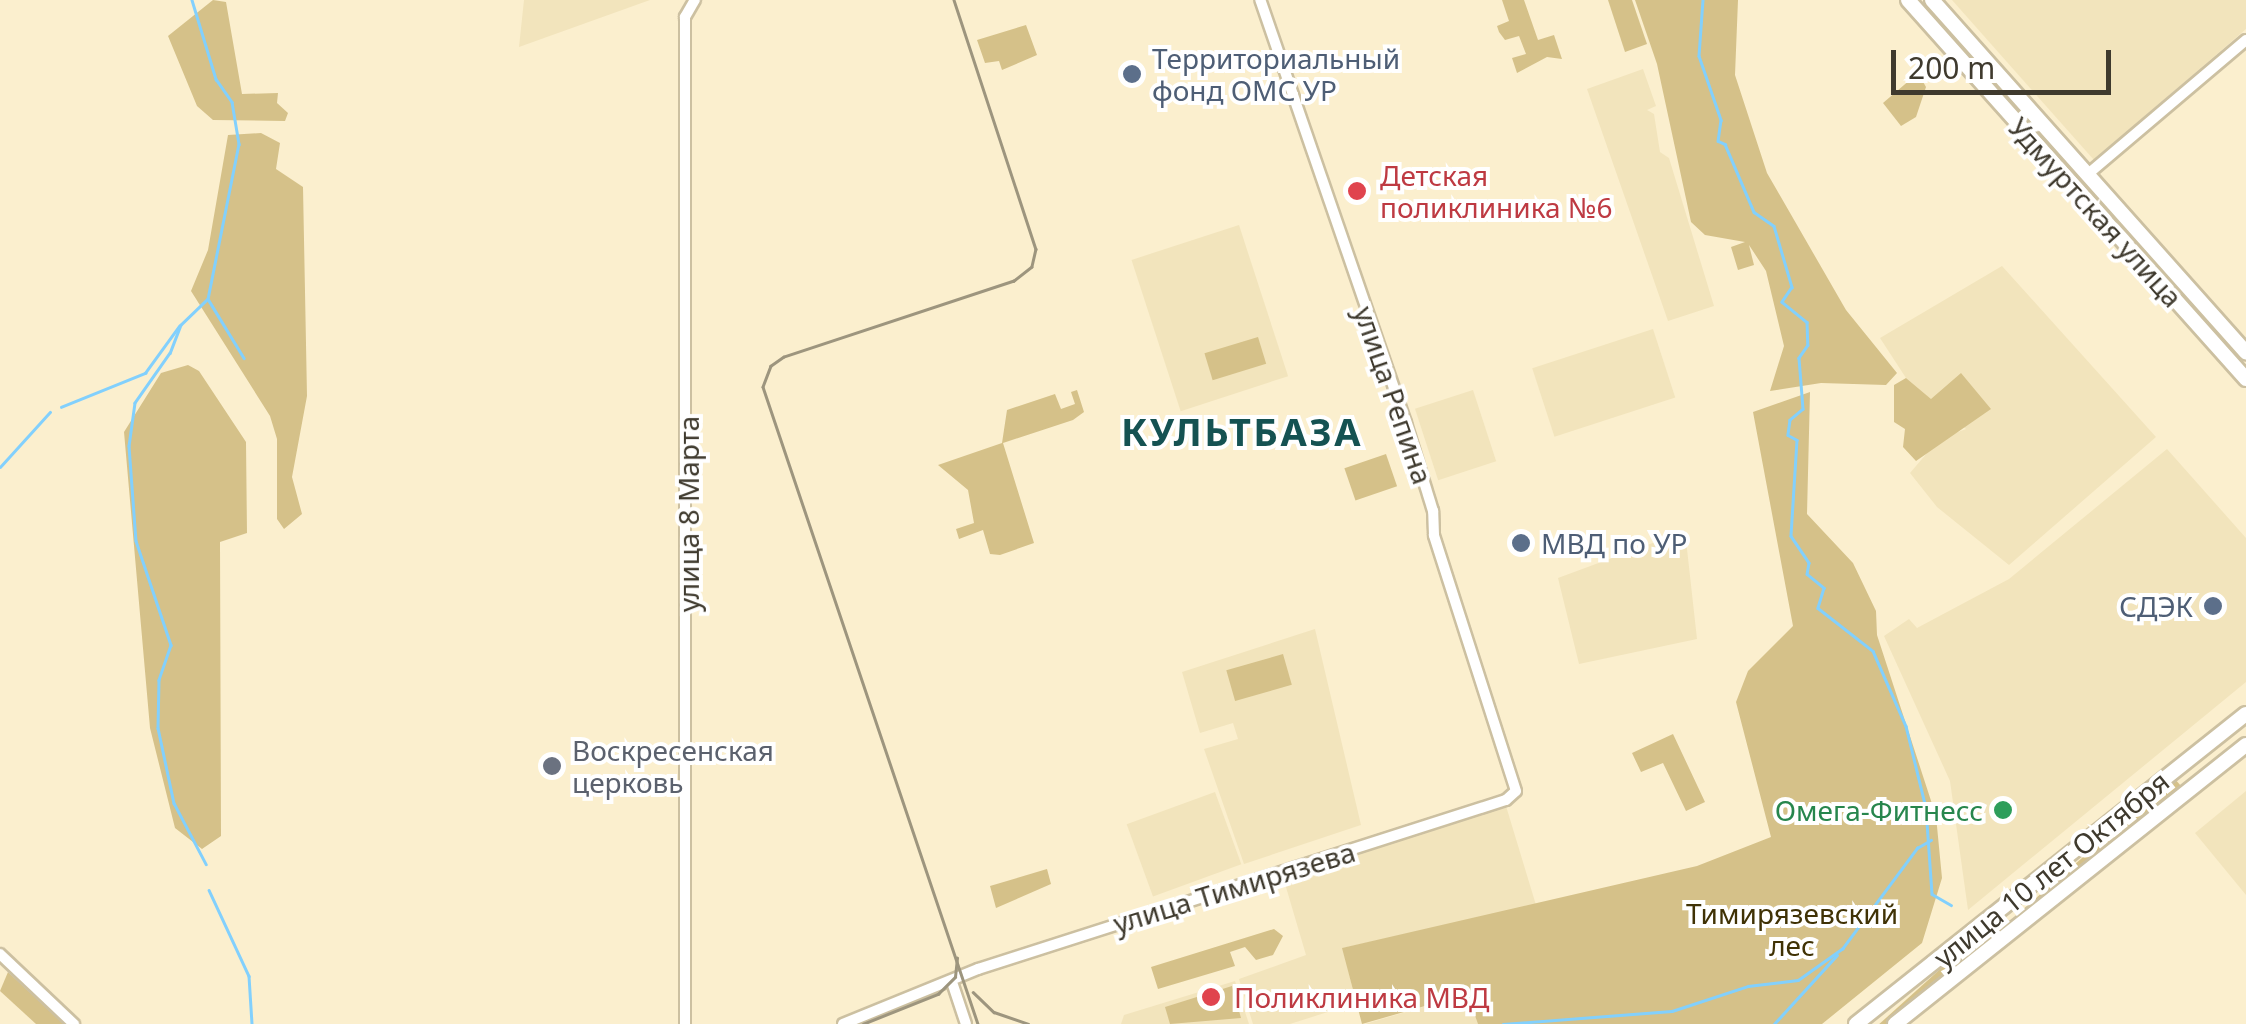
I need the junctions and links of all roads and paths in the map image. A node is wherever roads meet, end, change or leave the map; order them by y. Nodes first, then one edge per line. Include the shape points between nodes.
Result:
1 (1260, 0) edge
2 (1908, 0) edge
3 (1932, 0) edge
4 (692, 2) edge
5 (2246, 40) edge
6 (2088, 174) junction
7 (2227, 331) junction
8 (2214, 344) junction
9 (2246, 352) edge
10 (2244, 374) edge
11 (2246, 714) edge
12 (2246, 745) edge
13 (1516, 792) joint
14 (2011, 900) junction
15 (2026, 919) junction
16 (1986, 920) junction
17 (2001, 939) junction
18 (0, 954) edge
19 (953, 984) junction
20 (74, 1024) edge
21 (685, 1024) edge
22 (843, 1024) edge
23 (966, 1024) edge
24 (1856, 1024) edge
25 (1895, 1024) edge

1 - 13 street, улица Репина via 1406,423 1434,535
2 - 8 main road, Удмуртская улица
3 - 6 main road, Удмуртская улица
4 - 21 street, улица 8 Марта
5 - 6 street
6 - 7 main road, Удмуртская улица
7 - 8 main road via 2224,342
7 - 9 main road, Удмуртская улица
8 - 10 main road, Удмуртская улица
11 - 14 main road, улица 10 лет Октября
12 - 15 main road, улица 10 лет Октября
13 - 19 street, улица Тимирязева via 978,969
14 - 15 main road
14 - 16 main road, улица 10 лет Октября
15 - 17 main road, улица 10 лет Октября
16 - 17 main road via 1998,926
16 - 24 main road, улица 10 лет Октября
17 - 25 main road, улица 10 лет Октября
18 - 20 street
19 - 22 street, улица Тимирязева
19 - 23 street

